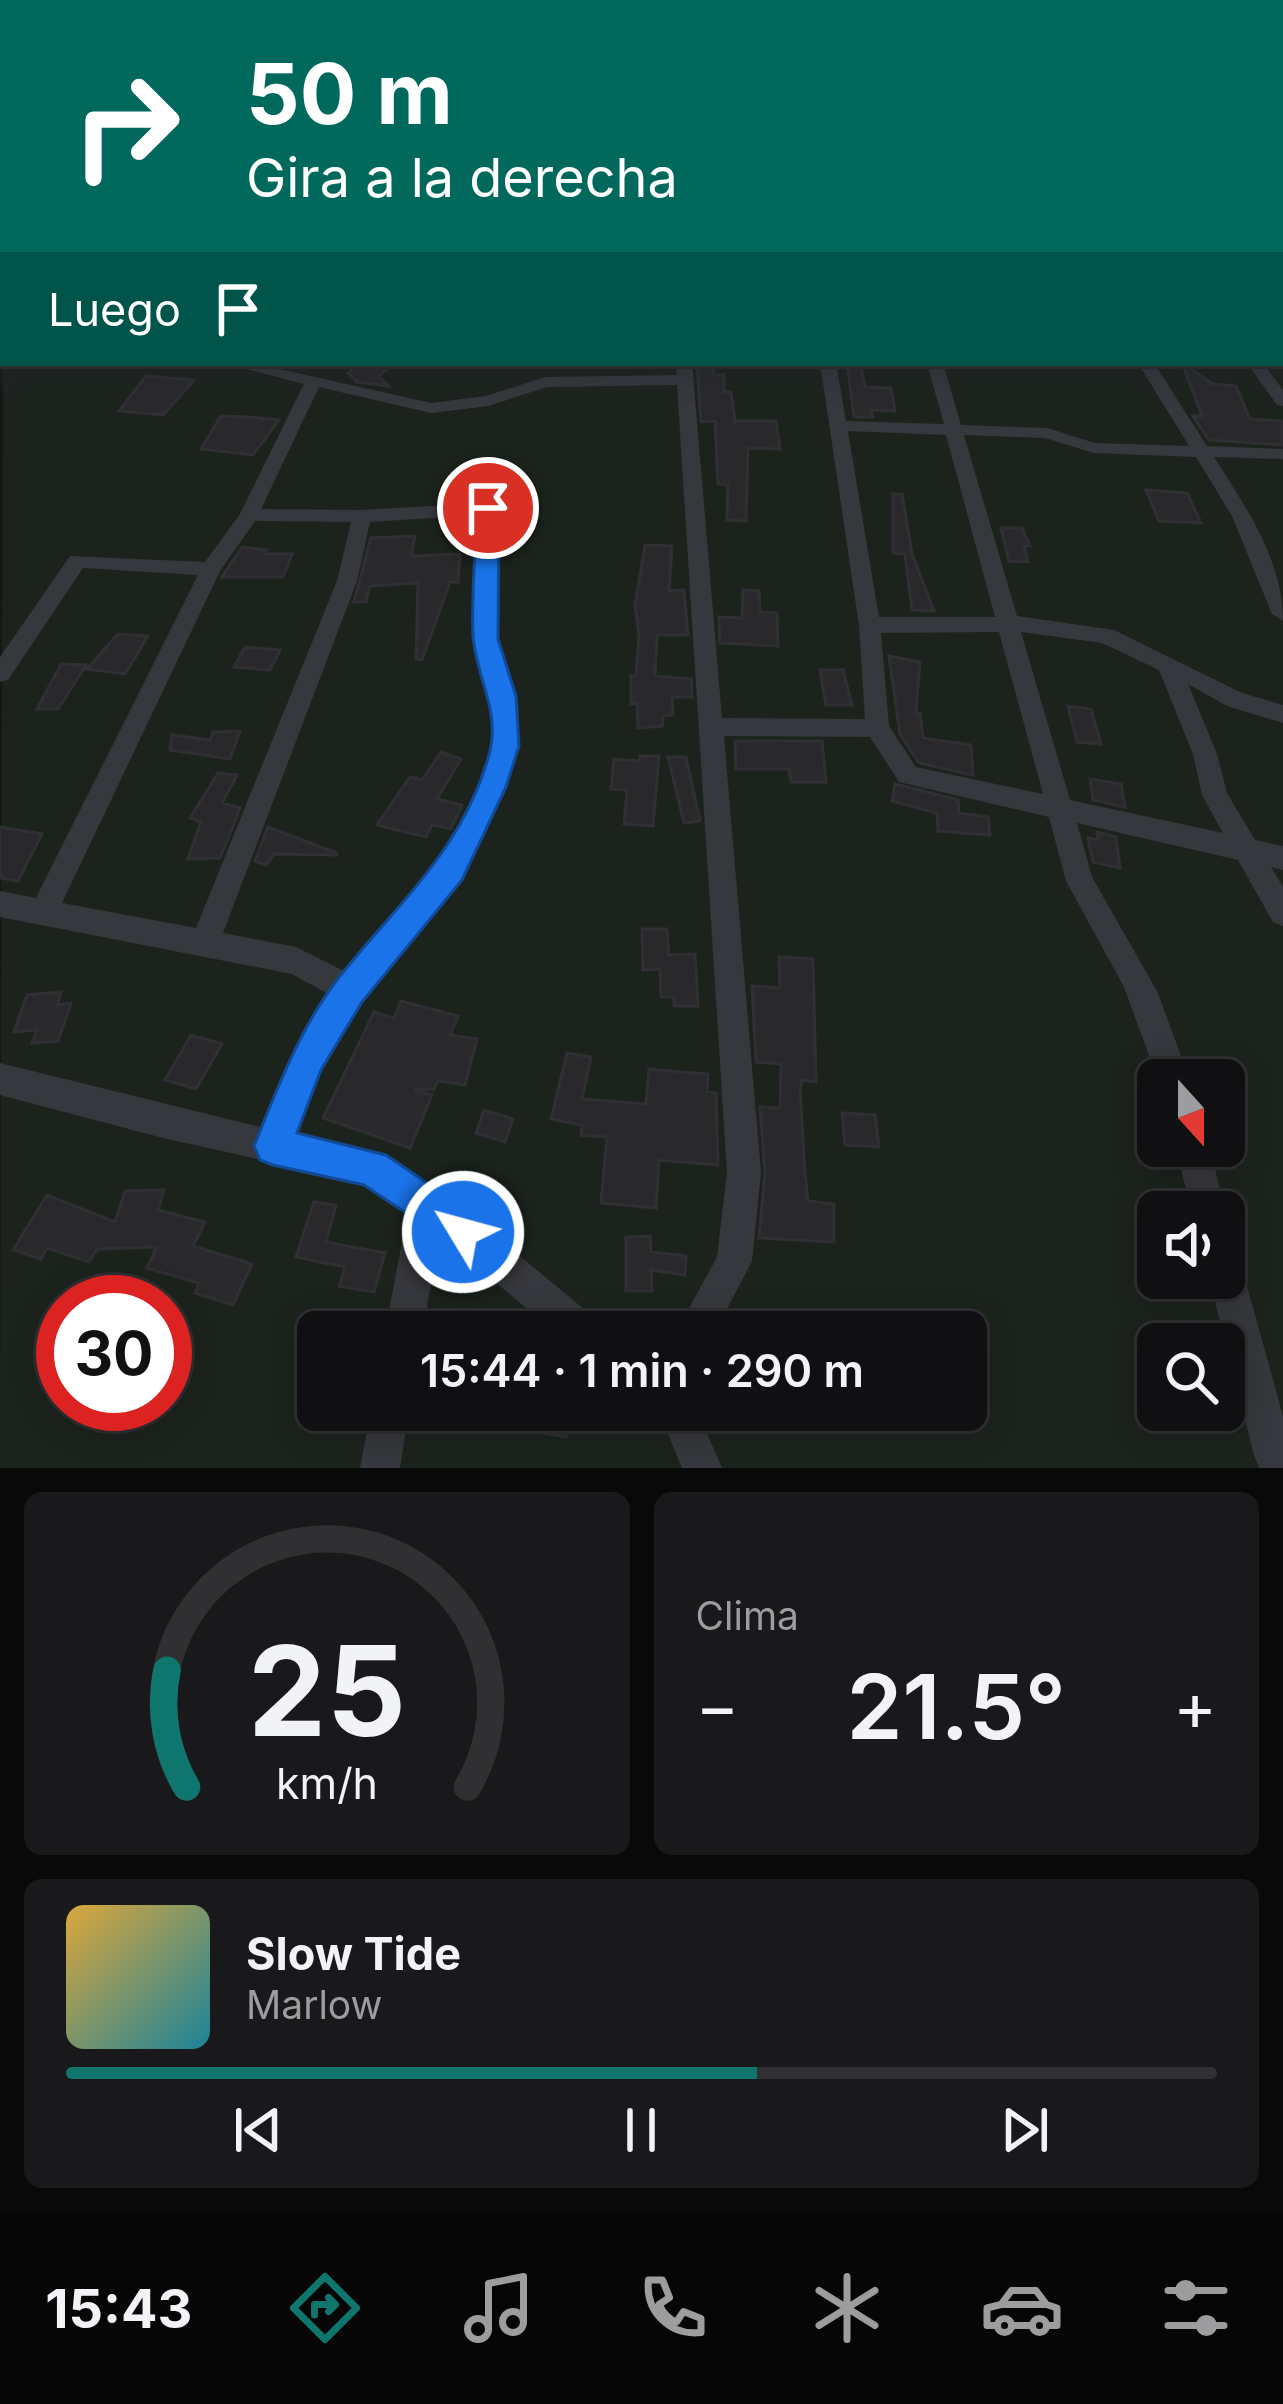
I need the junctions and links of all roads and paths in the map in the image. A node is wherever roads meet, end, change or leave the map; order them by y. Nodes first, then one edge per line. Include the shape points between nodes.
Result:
1 (247, 366) edge
2 (829, 366) edge
3 (936, 366) edge
4 (1148, 366) edge
5 (1257, 366) edge
6 (685, 371) edge
7 (312, 384) junction
8 (1283, 401) edge
9 (839, 426) junction
10 (954, 430) junction
11 (1201, 451) junction
12 (1283, 454) edge
13 (524, 507) dead end
14 (488, 508) junction
15 (249, 515) junction
16 (362, 516) junction
17 (211, 569) junction
18 (1283, 614) edge
19 (1010, 624) junction
20 (870, 626) junction
21 (1168, 664) junction
22 (0, 674) edge
23 (1283, 714) edge
24 (711, 727) junction
25 (877, 728) junction
26 (1063, 813) junction
27 (1245, 849) junction
28 (1283, 858) edge
29 (0, 904) edge
30 (1283, 913) edge
31 (42, 915) junction
32 (204, 945) junction
33 (350, 990) junction
34 (1168, 1059) edge
35 (0, 1079) edge
36 (273, 1146) junction
37 (428, 1203) junction
38 (1232, 1299) edge
39 (408, 1311) edge
40 (558, 1311) edge
41 (707, 1311) edge
42 (386, 1431) edge
43 (686, 1431) edge
44 (1274, 1455) dead end
45 (380, 1468) edge
46 (702, 1468) edge

1 - 7 street
2 - 9 street
3 - 10 street
4 - 11 street
5 - 8 street
6 - 7 street via 545,382 444,408
6 - 24 street
7 - 15 street
9 - 10 street
9 - 20 street
10 - 11 street via 1047,433 1094,448
10 - 19 street
11 - 12 street
11 - 18 street via 1242,516
13 - 14 street
14 - 16 street
14 - 33 street via 485,639 503,696 505,746 452,871
15 - 16 street
15 - 17 street
16 - 32 street via 347,581
17 - 22 street via 76,561
17 - 31 street
19 - 20 street
19 - 21 street via 1106,637
19 - 26 street
20 - 25 street
21 - 23 street via 1234,700
21 - 27 street via 1215,795
24 - 25 street
24 - 41 street via 744,1173 734,1261
25 - 26 street via 908,775
26 - 27 street
26 - 34 street via 1080,881 1124,951
27 - 28 street
27 - 30 street
29 - 31 street
31 - 32 street
32 - 33 street via 296,962
33 - 36 street via 307,1060
35 - 36 street
36 - 37 street via 373,1168
37 - 39 street
37 - 40 street
38 - 44 street
42 - 45 street
43 - 46 street

